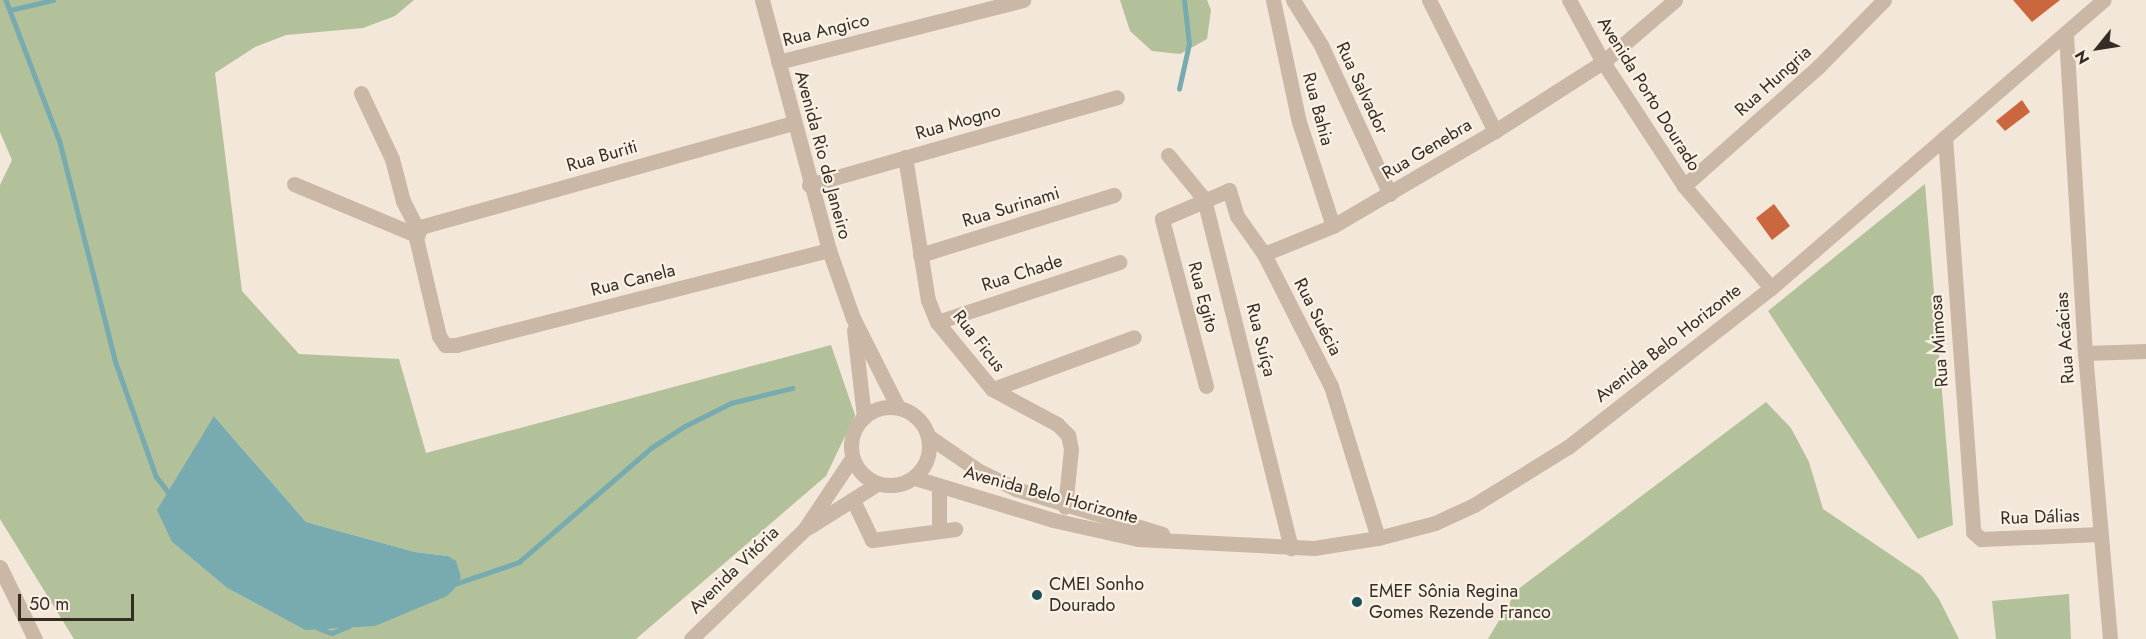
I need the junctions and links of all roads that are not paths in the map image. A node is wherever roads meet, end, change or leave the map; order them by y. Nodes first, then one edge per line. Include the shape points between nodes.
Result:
1 (762, 0) edge
2 (1023, 0) edge
3 (1273, 0) edge
4 (1293, 0) edge
5 (1429, 0) edge
6 (1569, 0) edge
7 (1675, 0) edge
8 (1884, 0) edge
9 (2104, 0) edge
10 (2066, 35) junction
11 (778, 62) junction
12 (1603, 62) junction
13 (361, 93) dead end
14 (1117, 97) dead end
15 (793, 123) junction
16 (1495, 131) junction
17 (1945, 137) junction
18 (1168, 155) dead end
19 (905, 158) junction
20 (294, 184) dead end
21 (809, 185) junction
22 (1684, 186) junction
23 (1390, 194) junction
24 (1114, 195) dead end
25 (1204, 198) junction
26 (1162, 219) joint
27 (1333, 226) junction
28 (419, 231) junction
29 (829, 250) junction
30 (1264, 254) junction
31 (920, 255) junction
32 (1119, 262) dead end
33 (1771, 288) junction
34 (853, 318) junction
35 (938, 322) junction
36 (1134, 337) dead end
37 (2146, 351) edge
38 (2085, 353) junction
39 (1206, 386) dead end
40 (993, 389) junction
41 (898, 407) junction
42 (864, 417) junction
43 (928, 436) junction
44 (852, 458) junction
45 (915, 478) junction
46 (877, 484) junction
47 (939, 486) junction
48 (853, 500) junction
49 (1065, 507) junction
50 (955, 529) dead end
51 (804, 530) junction
52 (939, 531) junction
53 (2100, 534) junction
54 (1378, 538) junction
55 (1981, 539) joint
56 (1179, 540) junction
57 (1291, 548) junction
58 (0, 567) edge
59 (35, 639) edge
60 (691, 639) edge
61 (2110, 639) edge

1 - 11 street, Avenida Rio de Janeiro
2 - 11 street, Rua Angico
3 - 27 street, Rua Bahia via 1299,122
4 - 23 street, Rua Salvador via 1320,45
5 - 16 street
6 - 12 street, Avenida Porto Dourado
7 - 12 street, Rua Genebra
8 - 22 street, Rua Hungria via 1818,67
9 - 10 street, Avenida Belo Horizonte
10 - 17 street, Avenida Belo Horizonte
10 - 38 street, Rua Acácias
11 - 15 street, Avenida Rio de Janeiro
12 - 16 street, Rua Genebra
12 - 22 street, Avenida Porto Dourado
13 - 28 street via 392,159 403,201
14 - 19 street, Rua Mogno
15 - 21 street, Avenida Rio de Janeiro
15 - 28 street, Rua Buriti
16 - 23 street, Rua Genebra
17 - 33 street, Avenida Belo Horizonte
17 - 55 street, Rua Mimosa via 1970,521 1973,532
18 - 25 street, Rua Suíça
19 - 21 street, Rua Mogno
19 - 31 street, Rua Ficus
20 - 28 street
21 - 29 street, Avenida Rio de Janeiro
22 - 33 street, Avenida Porto Dourado
23 - 27 street, Rua Genebra
24 - 31 street, Rua Surinami
25 - 26 street, Rua Suécia
25 - 30 street, Rua Suécia via 1228,190 1237,216
25 - 57 street, Rua Suíça
26 - 39 street, Rua Egito
27 - 30 street, Rua Genebra
28 - 29 street, Rua Canela via 439,336 446,345
29 - 34 street, Avenida Rio de Janeiro
30 - 54 street, Rua Suécia via 1330,386
31 - 35 street, Rua Ficus via 928,300
32 - 35 street, Rua Chade
33 - 54 street, Avenida Belo Horizonte via 1568,447 1524,475 1435,523
34 - 41 street, Avenida Rio de Janeiro
34 - 42 street, Avenida Rio de Janeiro
35 - 40 street, Rua Ficus via 964,360
36 - 40 street
37 - 38 street
38 - 53 street, Rua Acácias
40 - 49 street, Rua Ficus via 1057,424 1068,435 1071,450
41 - 42 street via 879,408
41 - 43 street via 917,417
42 - 44 street via 852,436
43 - 45 street via 928,459
43 - 49 street, Avenida Belo Horizonte via 979,471
44 - 46 street via 862,474
44 - 51 street, Avenida Vitória
45 - 46 street via 897,486
45 - 47 street, Avenida Belo Horizonte
46 - 48 street, Avenida Vitória
47 - 52 street
47 - 56 street, Avenida Belo Horizonte via 1105,533
48 - 51 street, Avenida Vitória
48 - 52 street via 872,540
49 - 56 street, Avenida Belo Horizonte
50 - 52 street
51 - 60 street, Avenida Vitória
53 - 55 street, Rua Dálias
53 - 61 street, Rua Acácias
54 - 57 street, Avenida Belo Horizonte
56 - 57 street, Avenida Belo Horizonte
58 - 59 street

